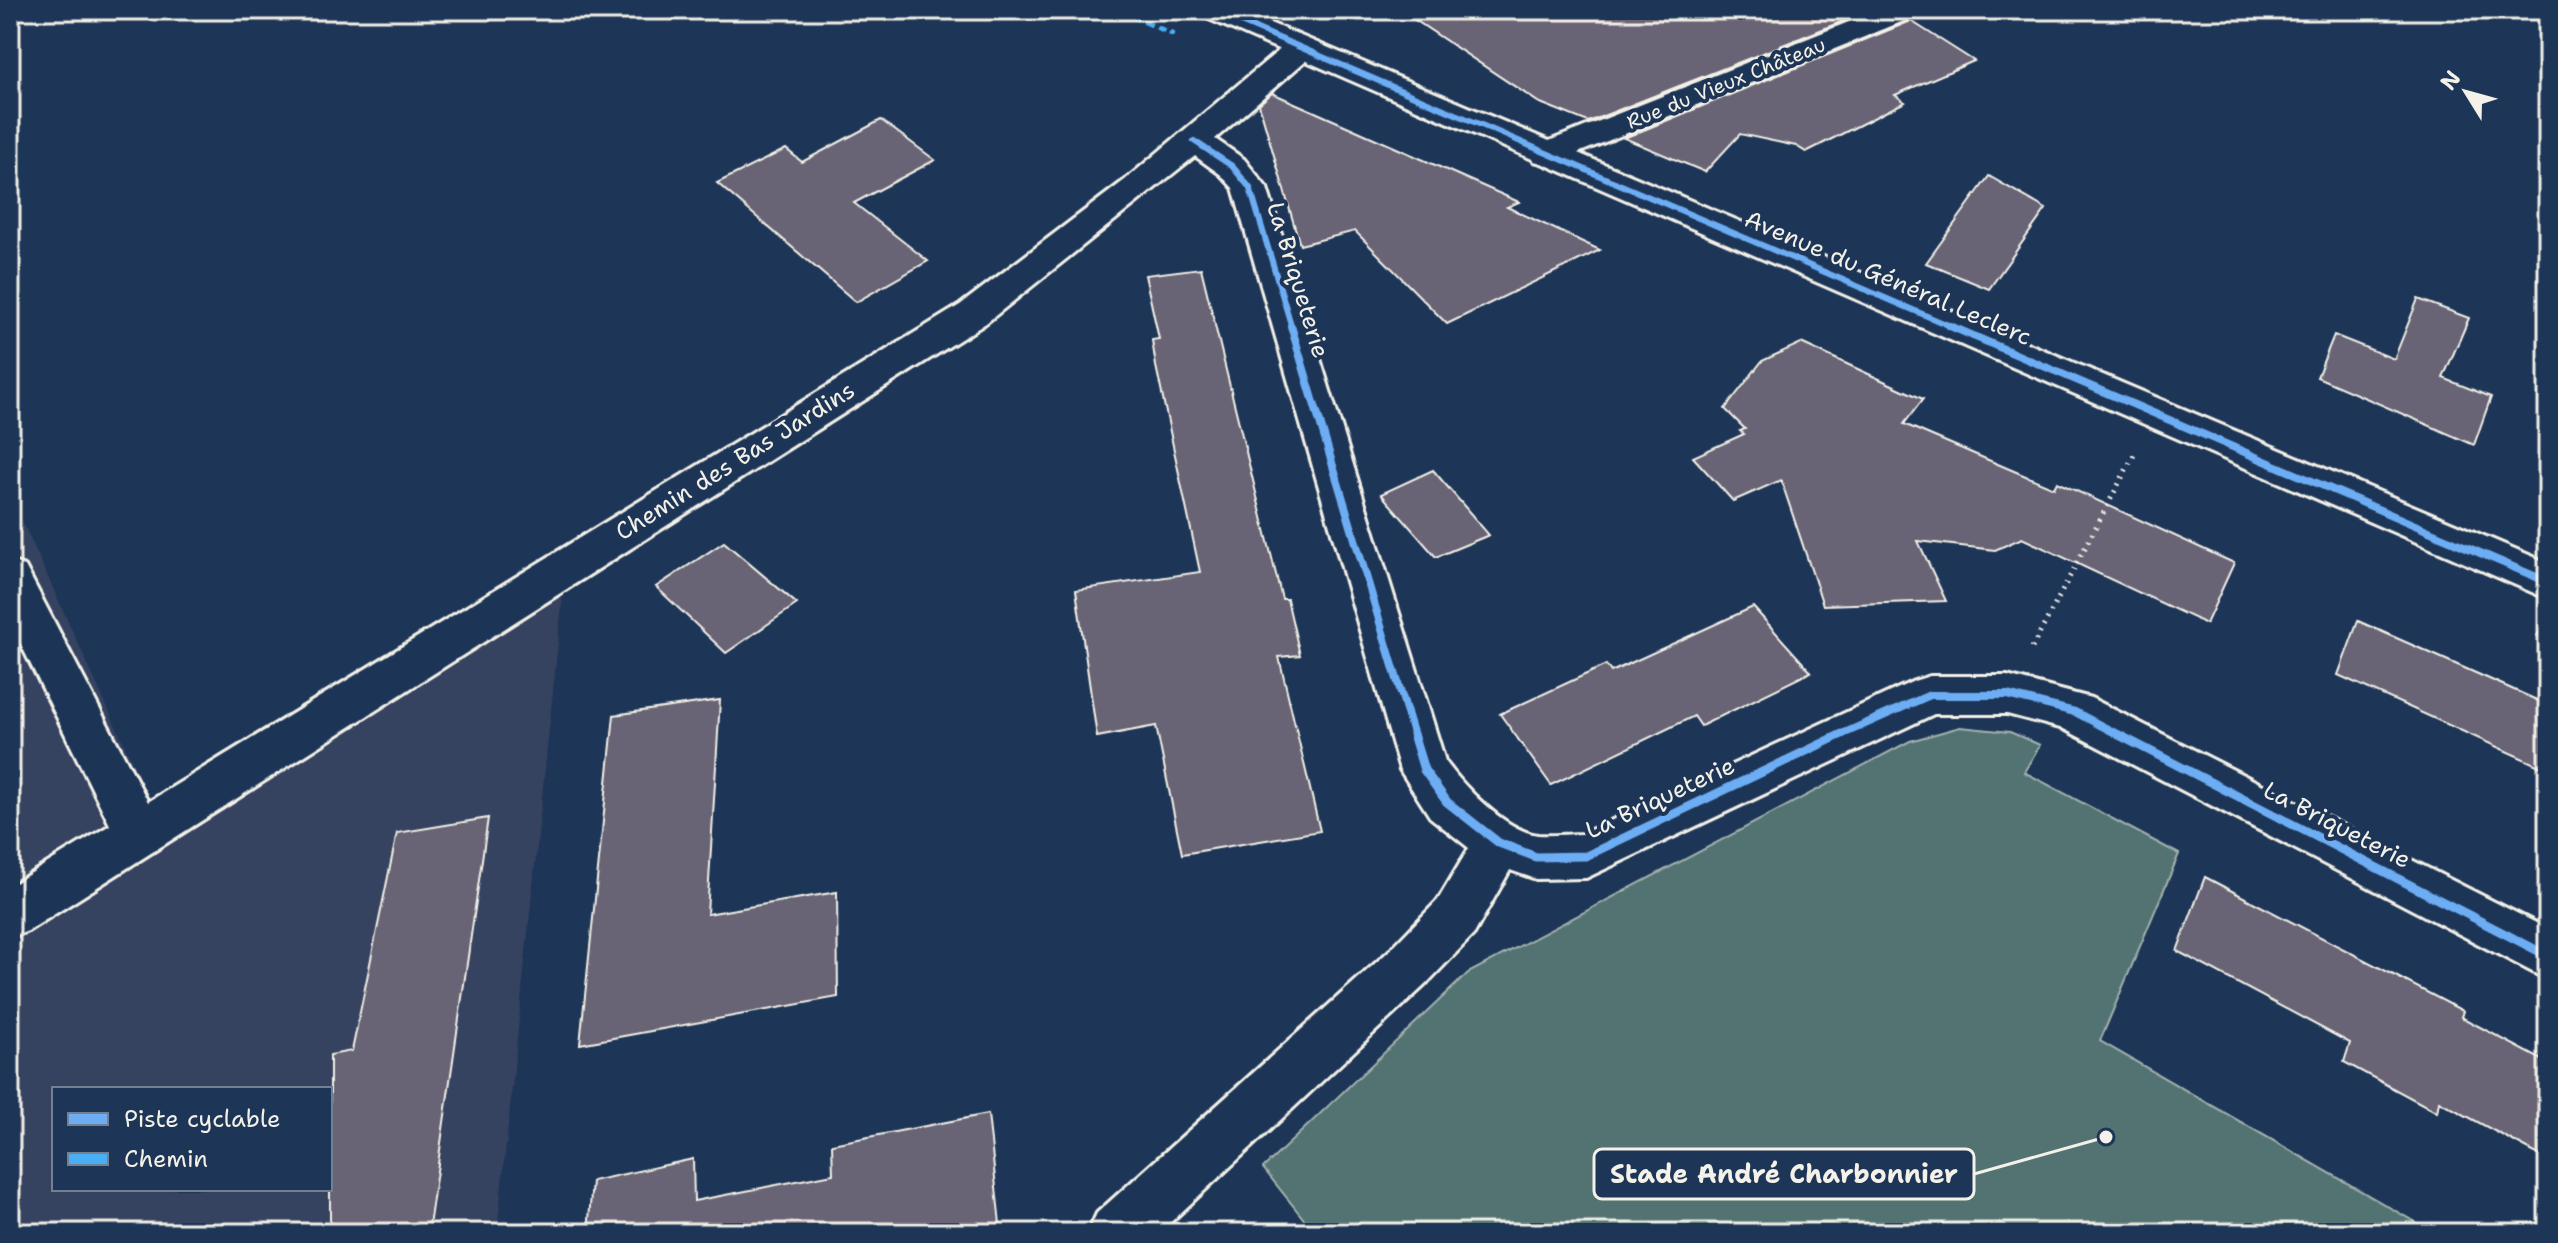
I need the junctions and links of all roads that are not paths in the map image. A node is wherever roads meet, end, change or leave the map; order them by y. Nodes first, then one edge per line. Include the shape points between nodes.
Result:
1 (1213, 10) edge
2 (1905, 10) edge
3 (1301, 48) junction
4 (1194, 141) junction
5 (1546, 154) junction
6 (10, 578) edge
7 (2548, 582) edge
8 (139, 833) junction
9 (1499, 843) junction
10 (10, 914) edge
11 (2548, 956) edge
12 (1117, 1233) edge

1 - 3 street, Avenue du Général Leclerc
2 - 5 street, Rue du Vieux Château
3 - 4 street, Chemin des Bas Jardins
3 - 5 street, Avenue du Général Leclerc
4 - 8 street, Chemin des Bas Jardins via 973,314
4 - 9 street, La Briqueterie via 1241,173 1250,188 1424,770 1447,802
5 - 7 street, Avenue du Général Leclerc
6 - 8 street
8 - 10 street, Chemin des Bas Jardins
9 - 11 street, La Briqueterie via 1536,857 1586,856 1930,695 2007,695 2075,712
9 - 12 street via 1456,917 1407,968

